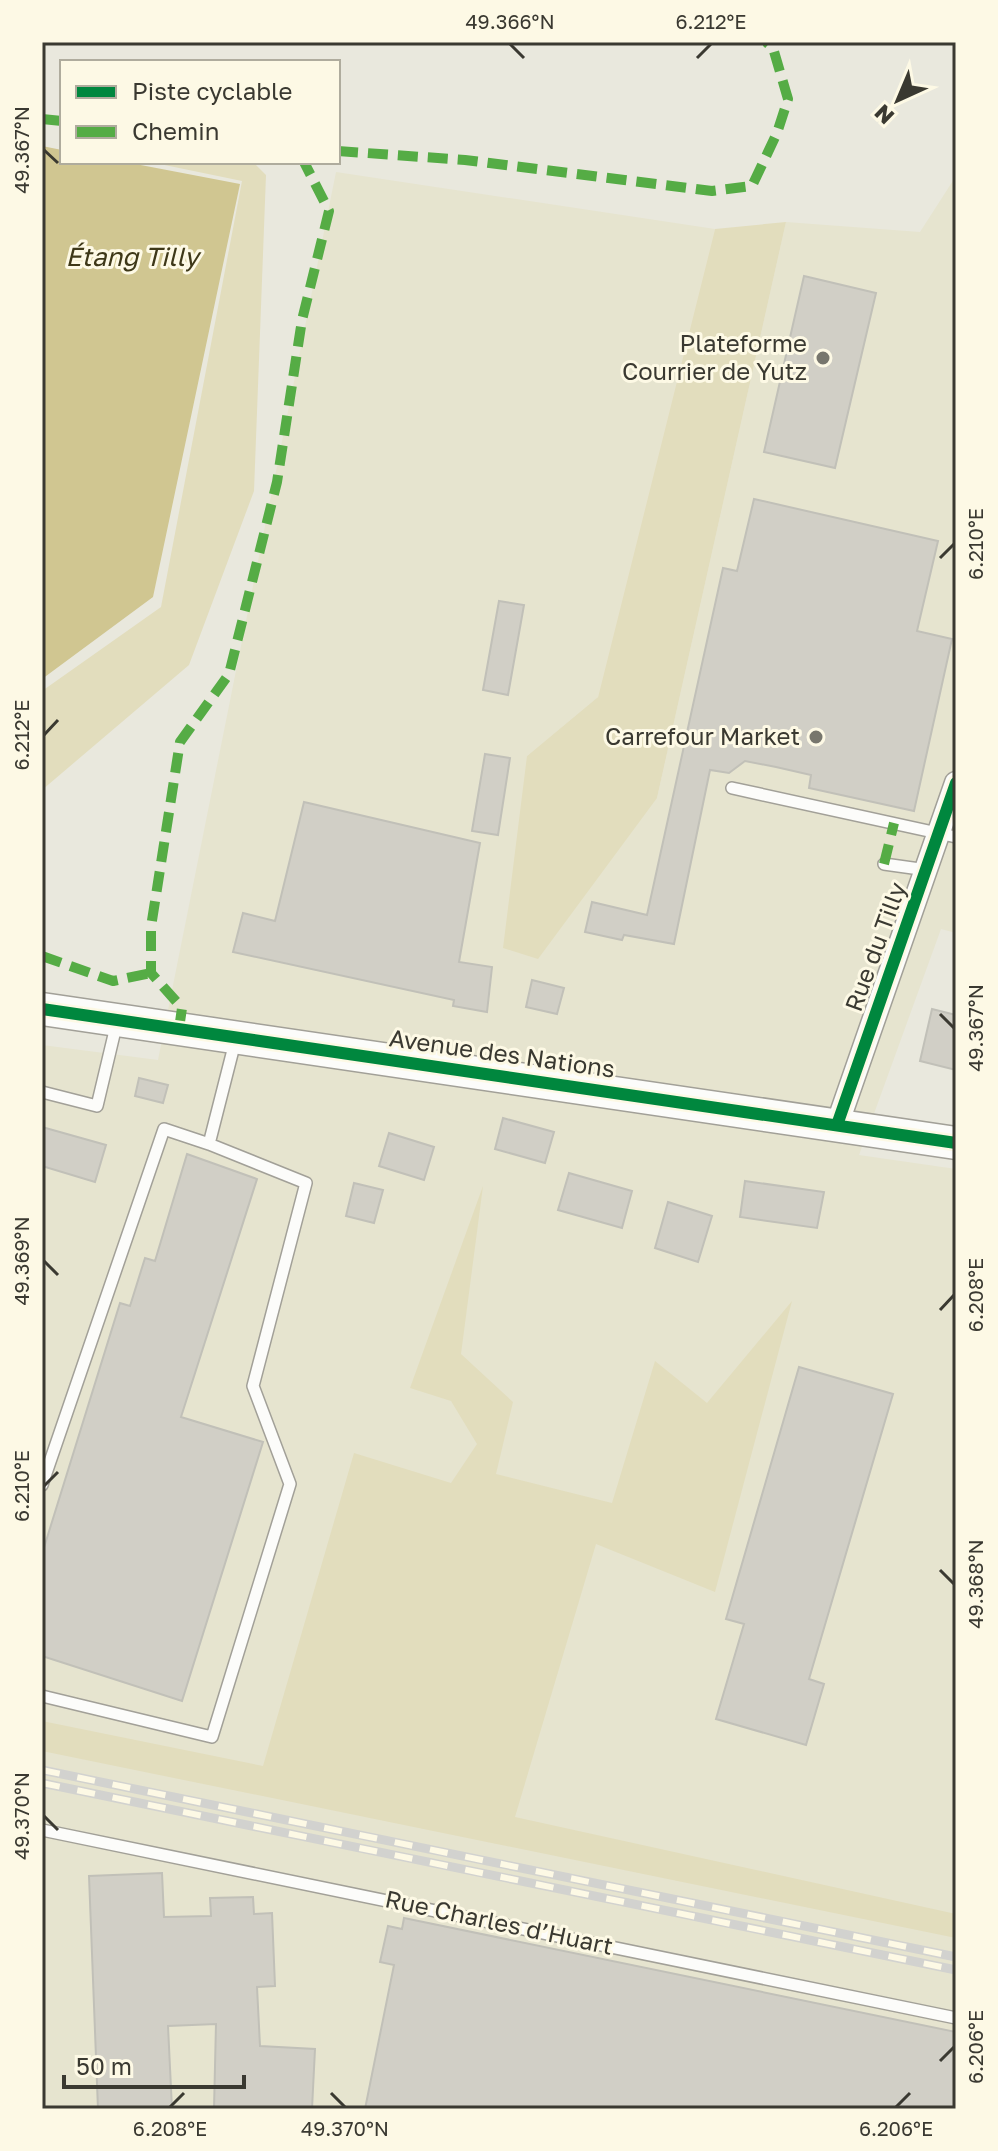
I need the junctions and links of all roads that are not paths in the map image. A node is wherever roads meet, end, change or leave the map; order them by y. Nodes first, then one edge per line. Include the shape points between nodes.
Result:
1 (956, 783) edge
2 (732, 788) dead end
3 (948, 835) edge
4 (884, 864) dead end
5 (927, 871) junction
6 (42, 1009) edge
7 (117, 1020) junction
8 (237, 1037) junction
9 (42, 1092) edge
10 (837, 1125) junction
11 (956, 1143) edge
12 (209, 1144) junction
13 (42, 1485) edge
14 (42, 1696) edge
15 (42, 1830) edge
16 (956, 2018) edge

1 - 3 street, Rue du Tilly
2 - 3 lane
3 - 5 street, Rue du Tilly
4 - 5 lane
5 - 10 street, Rue du Tilly
6 - 7 main road, Avenue des Nations
7 - 8 main road, Avenue des Nations
7 - 9 lane via 97,1106
8 - 10 main road, Avenue des Nations
8 - 12 lane
10 - 11 main road, Avenue des Nations
12 - 13 lane via 164,1129
12 - 14 lane via 306,1183 253,1386 290,1484 212,1737
15 - 16 lane, Rue Charles d’Huart

